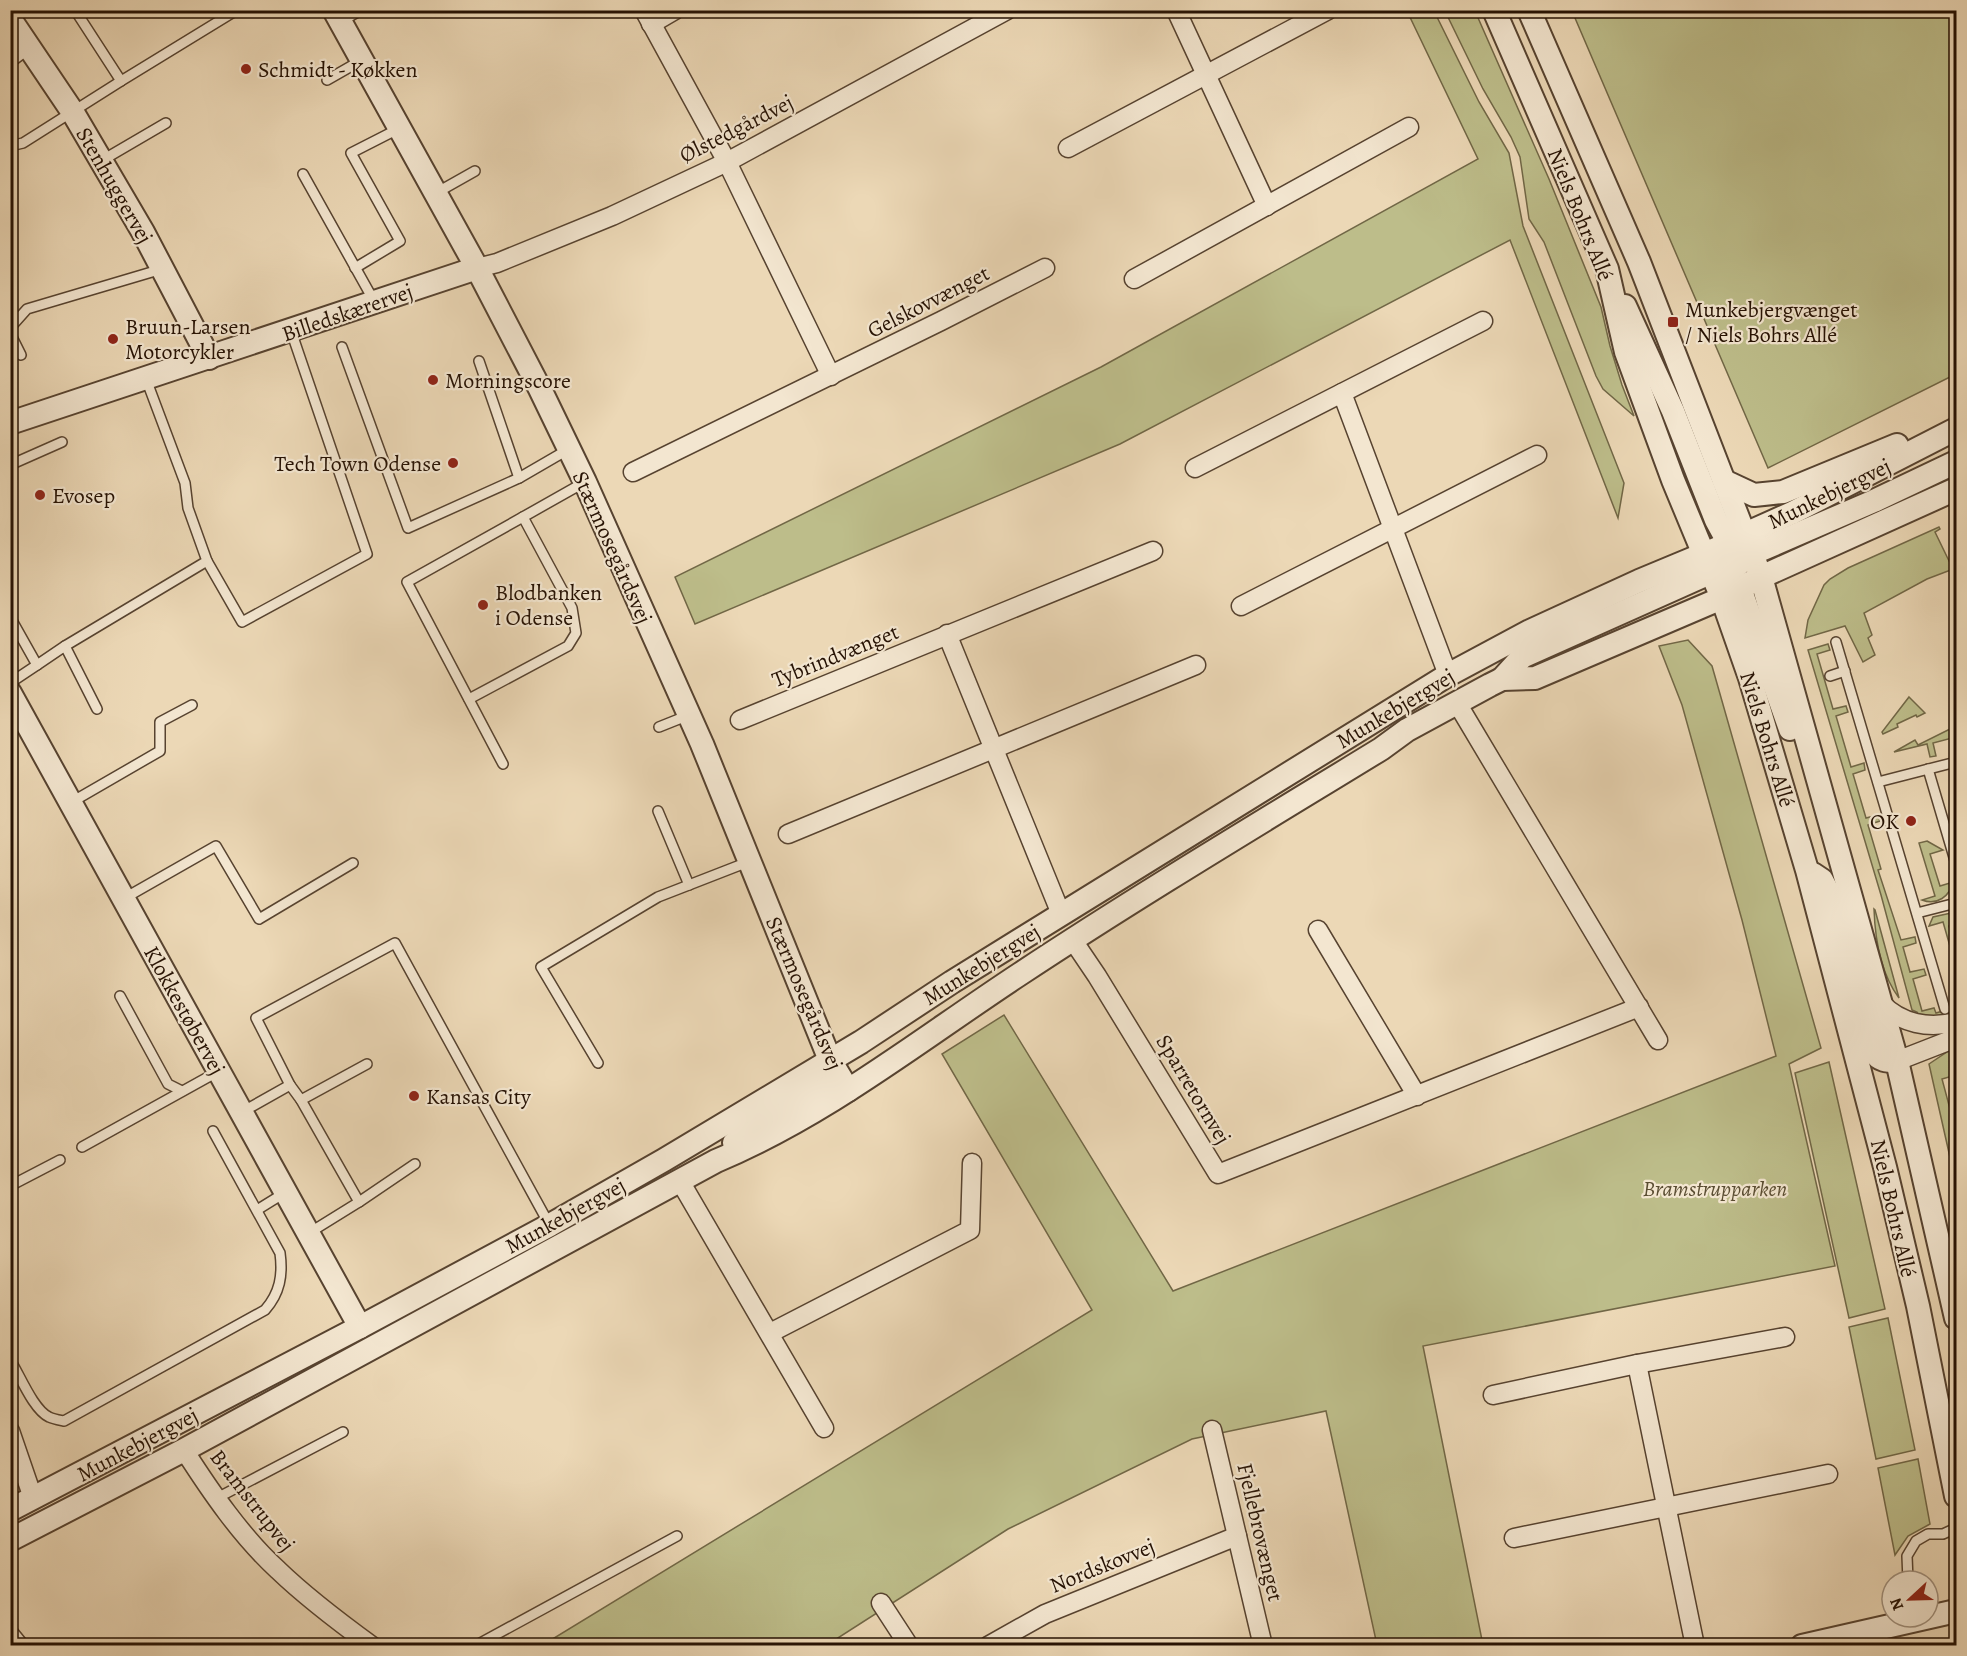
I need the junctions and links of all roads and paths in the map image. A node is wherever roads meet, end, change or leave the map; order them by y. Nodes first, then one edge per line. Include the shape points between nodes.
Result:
1 (75, 10) edge
2 (237, 10) edge
3 (361, 10) edge
4 (675, 10) edge
5 (1007, 10) edge
6 (1176, 10) edge
7 (1328, 10) edge
8 (1494, 10) edge
9 (1529, 10) edge
10 (337, 16) edge
11 (647, 17) edge
12 (10, 19) edge
13 (30, 48) junction
14 (362, 60) junction
15 (10, 63) edge
16 (1206, 74) junction
17 (327, 80) dead end
18 (121, 81) junction
19 (72, 111) junction
20 (166, 123) dead end
21 (1409, 127) dead end
22 (400, 128) junction
23 (10, 146) edge
24 (1068, 148) dead end
25 (101, 160) junction
26 (727, 162) junction
27 (475, 171) dead end
28 (303, 174) dead end
29 (436, 193) junction
30 (1267, 206) junction
31 (355, 268) junction
32 (477, 268) junction
33 (1046, 268) dead end
34 (162, 269) junction
35 (1134, 279) dead end
36 (375, 303) junction
37 (1483, 321) dead end
38 (10, 328) edge
39 (291, 331) junction
40 (10, 333) edge
41 (342, 347) dead end
42 (21, 356) dead end
43 (209, 358) junction
44 (479, 361) dead end
45 (831, 376) junction
46 (146, 379) junction
47 (1342, 393) junction
48 (10, 423) edge
49 (1956, 429) edge
50 (62, 442) dead end
51 (569, 449) junction
52 (1537, 455) dead end
53 (1956, 462) edge
54 (10, 465) edge
55 (1195, 468) dead end
56 (633, 472) dead end
57 (519, 478) junction
58 (1724, 481) junction
59 (585, 482) junction
60 (1956, 489) edge
61 (523, 517) junction
62 (1393, 529) junction
63 (1153, 551) dead end
64 (207, 561) junction
65 (1738, 566) junction
66 (1241, 606) dead end
67 (10, 617) edge
68 (948, 634) junction
69 (1836, 642) dead end
70 (65, 646) junction
71 (37, 665) junction
72 (1196, 665) dead end
73 (1845, 671) junction
74 (1448, 675) junction
75 (1830, 676) dead end
76 (1502, 679) junction
77 (10, 683) edge
78 (10, 693) edge
79 (469, 699) junction
80 (1457, 703) junction
81 (192, 705) dead end
82 (97, 709) dead end
83 (688, 715) junction
84 (740, 720) dead end
85 (659, 728) dead end
86 (994, 749) junction
87 (1956, 762) edge
88 (503, 764) dead end
89 (1928, 769) junction
90 (1878, 782) junction
91 (70, 802) junction
92 (658, 811) dead end
93 (788, 834) dead end
94 (750, 861) junction
95 (353, 863) dead end
96 (1956, 864) edge
97 (1807, 870) junction
98 (688, 885) junction
99 (123, 898) junction
100 (1956, 903) edge
101 (1917, 913) junction
102 (1061, 914) junction
103 (1318, 930) dead end
104 (1072, 939) junction
105 (120, 996) dead end
106 (1881, 1003) junction
107 (1639, 1007) junction
108 (1951, 1016) edge
109 (1956, 1038) edge
110 (1658, 1040) dead end
111 (830, 1060) junction
112 (1897, 1061) junction
113 (598, 1063) dead end
114 (367, 1064) dead end
115 (219, 1071) junction
116 (290, 1085) junction
117 (848, 1090) junction
118 (182, 1091) junction
119 (1417, 1096) junction
120 (301, 1100) junction
121 (242, 1112) junction
122 (213, 1131) dead end
123 (82, 1147) dead end
124 (60, 1160) dead end
125 (716, 1161) junction
126 (972, 1162) dead end
127 (415, 1164) dead end
128 (680, 1181) junction
129 (10, 1186) edge
130 (286, 1192) junction
131 (359, 1202) junction
132 (257, 1210) junction
133 (550, 1225) junction
134 (309, 1233) junction
135 (1956, 1318) edge
136 (360, 1327) junction
137 (770, 1333) junction
138 (1785, 1337) dead end
139 (10, 1364) edge
140 (1637, 1364) junction
141 (1493, 1395) dead end
142 (824, 1428) dead end
143 (1212, 1430) dead end
144 (10, 1431) edge
145 (343, 1432) dead end
146 (184, 1450) junction
147 (1828, 1474) dead end
148 (1956, 1496) edge
149 (33, 1498) junction
150 (217, 1498) junction
151 (1667, 1506) junction
152 (10, 1510) edge
153 (1956, 1528) edge
154 (677, 1536) dead end
155 (1237, 1536) junction
156 (1514, 1538) dead end
157 (10, 1540) edge
158 (1908, 1569) edge
159 (881, 1603) dead end
160 (1941, 1612) edge
161 (10, 1635) edge
162 (19, 1646) edge
163 (372, 1646) edge
164 (475, 1646) edge
165 (909, 1646) edge
166 (988, 1646) edge
167 (1263, 1646) edge
168 (1695, 1646) edge
169 (1802, 1646) edge

1 - 18 lane
2 - 18 lane
3 - 10 lane, Stærmosegårdsvej
4 - 11 street
5 - 26 street, Ølstedgårdvej
6 - 16 street
7 - 16 street
8 - 65 street, Niels Bohrs Allé via 1607,269 1626,352
9 - 58 street, Niels Bohrs Allé via 1639,262
10 - 14 street, Stærmosegårdsvej
11 - 26 street
12 - 13 street, Stenhuggervej
13 - 15 lane
13 - 19 street, Stenhuggervej
14 - 17 lane
14 - 22 street, Stærmosegårdsvej
16 - 24 street
16 - 30 street
18 - 19 lane
19 - 23 lane via 23,143
19 - 25 street, Stenhuggervej
20 - 25 lane
21 - 30 street
22 - 29 street, Stærmosegårdsvej
22 - 31 lane via 351,153 400,241
25 - 34 street, Stenhuggervej
26 - 32 street, Ølstedgårdvej via 612,216
26 - 45 street
27 - 29 lane
28 - 31 lane
29 - 32 street, Stærmosegårdsvej
30 - 35 street
31 - 36 lane
32 - 36 street, Billedskærervej
32 - 51 street, Stærmosegårdsvej
33 - 45 street, Gelskovvænget
34 - 38 lane via 27,309
34 - 43 street, Stenhuggervej
36 - 39 street, Billedskærervej
37 - 47 street
39 - 43 street, Billedskærervej
39 - 64 lane via 367,554 242,622
40 - 42 lane
41 - 57 lane via 408,528
43 - 46 street, Billedskærervej
44 - 57 lane
45 - 56 street, Gelskovvænget
46 - 48 street, Billedskærervej
46 - 64 lane via 185,483 188,508
47 - 55 street
47 - 62 street
49 - 58 street via 1916,437 1783,492 1754,495
49 - 65 street, Munkebjergvej via 1792,513
50 - 54 lane
51 - 57 lane
51 - 59 street, Stærmosegårdsvej
52 - 62 street
53 - 65 street
58 - 65 street, Niels Bohrs Allé via 1734,508
59 - 61 lane
59 - 83 street, Stærmosegårdsvej
60 - 65 street, Munkebjergvej
61 - 79 lane via 572,608 576,633 568,645
61 - 79 lane via 407,582
62 - 66 street
62 - 74 street
63 - 68 street, Tybrindvænget
64 - 70 lane
65 - 74 street, Munkebjergvej via 1673,567 1530,631
65 - 76 street via 1701,577 1522,657
65 - 76 street, Munkebjergvej via 1535,678
65 - 97 street, Niels Bohrs Allé via 1750,678
65 - 106 street, Niels Bohrs Allé via 1792,735 1815,771
67 - 71 lane
68 - 84 street, Tybrindvænget
68 - 86 street
69 - 73 lane
70 - 71 lane
70 - 82 lane
71 - 77 lane
72 - 86 street
73 - 75 lane
73 - 90 lane
74 - 102 street, Munkebjergvej
76 - 80 street, Munkebjergvej
78 - 91 street, Klokkestøbervej
79 - 88 lane
80 - 104 street, Munkebjergvej via 1407,730
80 - 107 street
81 - 91 lane via 160,722 160,751
83 - 85 lane
83 - 94 street, Stærmosegårdsvej
86 - 93 street
86 - 102 street
87 - 89 lane
89 - 90 lane
89 - 96 lane
90 - 101 lane
91 - 99 street, Klokkestøbervej
92 - 98 lane
94 - 98 lane
94 - 111 street, Stærmosegårdsvej
95 - 99 lane via 259,919 216,846
97 - 112 street via 1822,880 1832,899 1874,1052 1885,1061
97 - 148 street, Niels Bohrs Allé via 1885,1167
98 - 113 lane via 658,897 541,967
99 - 115 street, Klokkestøbervej
100 - 101 lane
101 - 108 lane
102 - 111 street, Munkebjergvej
103 - 119 street
104 - 117 street, Munkebjergvej
104 - 119 street, Sparretornvej via 1218,1174
105 - 118 lane via 168,1084
106 - 108 street via 1913,1023 1934,1026
106 - 112 street, Niels Bohrs Allé
107 - 110 street
107 - 119 street, Sparretornvej
109 - 112 street
111 - 117 street, Stærmosegårdsvej
111 - 125 street via 833,1078 748,1131
111 - 133 street, Munkebjergvej
112 - 135 street, Niels Bohrs Allé
114 - 120 lane
115 - 118 lane
115 - 121 street, Klokkestøbervej
116 - 120 lane
116 - 121 lane
116 - 133 lane via 256,1018 395,944
117 - 125 street, Munkebjergvej via 757,1144
118 - 123 lane
120 - 131 lane
121 - 130 street, Klokkestøbervej
122 - 132 lane
124 - 129 lane
125 - 128 street, Munkebjergvej
126 - 137 street via 970,1230
127 - 131 lane
128 - 137 street
128 - 146 street, Munkebjergvej
130 - 132 lane
130 - 134 street, Klokkestøbervej
131 - 134 lane
132 - 139 lane via 280,1253 282,1267 281,1282 265,1310 64,1421 42,1412
133 - 136 street, Munkebjergvej
134 - 136 street, Klokkestøbervej
136 - 149 street, Munkebjergvej
137 - 142 street
138 - 140 street
140 - 141 street
140 - 151 street
143 - 155 street, Fjellebrovænget
144 - 149 street
145 - 150 lane
146 - 150 street, Bramstrupvej
146 - 157 street, Munkebjergvej
147 - 151 street
149 - 152 street, Munkebjergvej
150 - 163 street, Bramstrupvej via 276,1569
151 - 156 street
151 - 168 street
153 - 158 lane via 1943,1534 1928,1534 1916,1542 1907,1556
154 - 164 lane
155 - 166 street, Nordskovvej via 1046,1614
155 - 167 street, Fjellebrovænget
159 - 165 street
160 - 169 street
161 - 162 street

